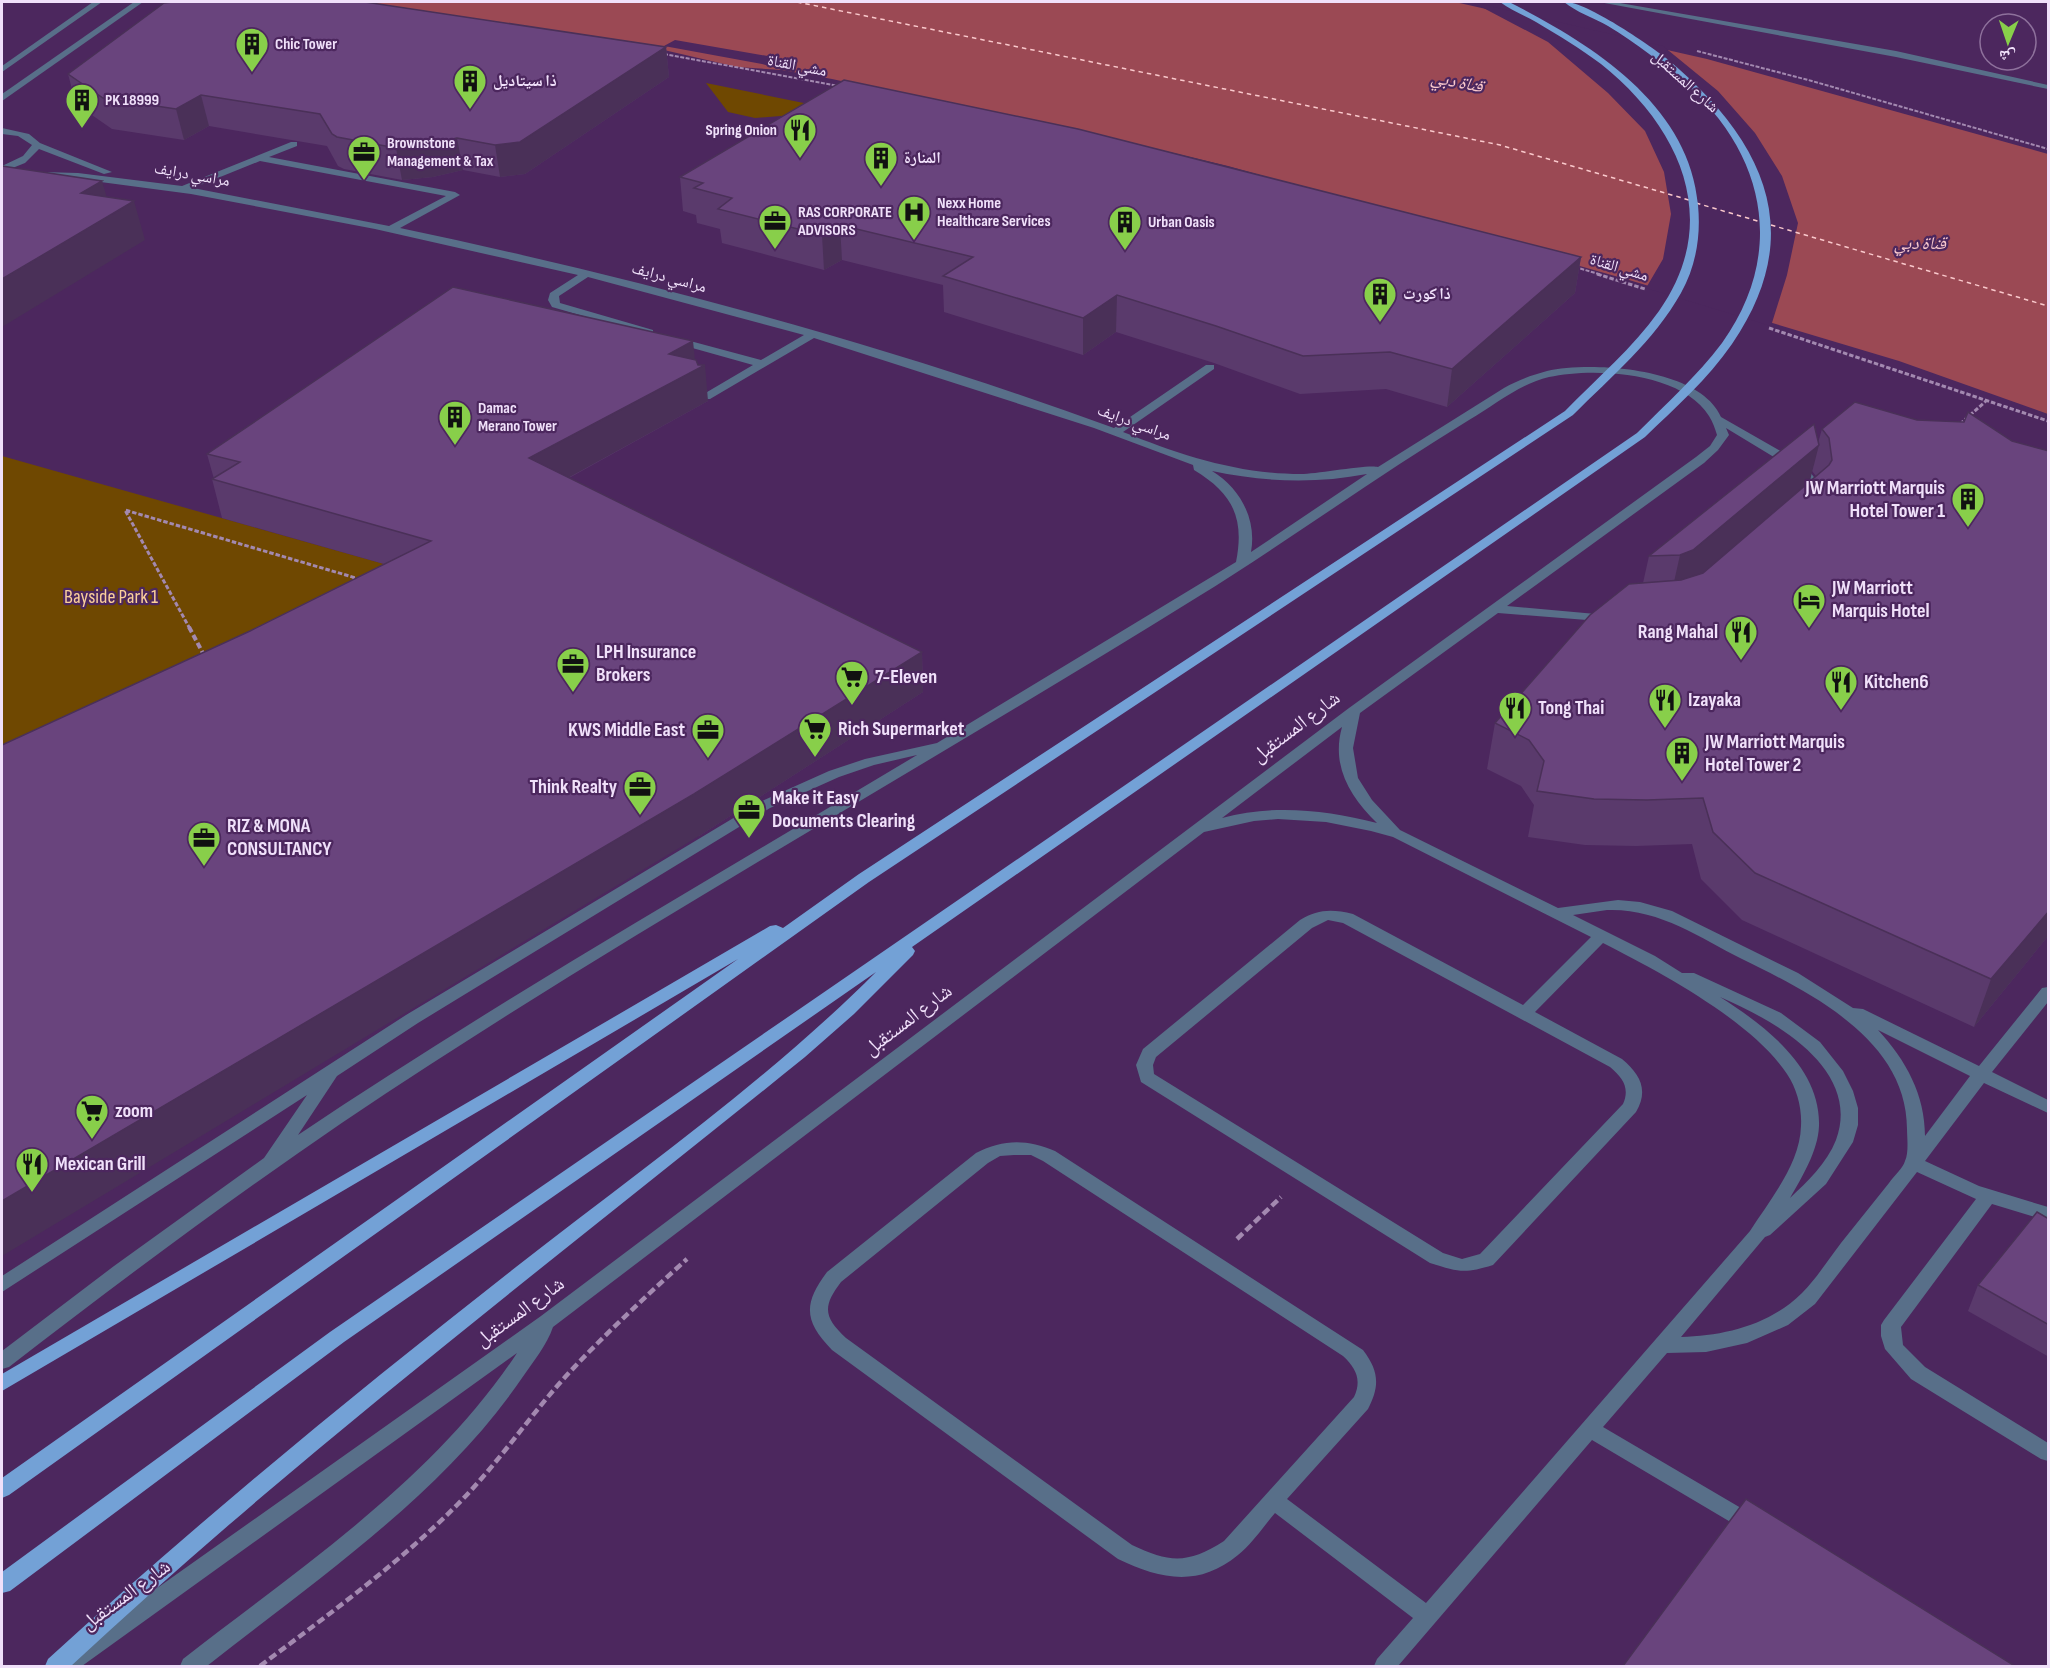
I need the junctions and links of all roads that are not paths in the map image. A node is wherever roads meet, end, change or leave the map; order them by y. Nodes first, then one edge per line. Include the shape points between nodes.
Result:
1 (98, 2) edge
2 (139, 2) edge
3 (1504, 2) edge
4 (1568, 2) edge
5 (1603, 2) edge
6 (1643, 2) edge
7 (1730, 23) junction
8 (2, 70) edge
9 (2048, 87) edge
10 (2, 98) edge
11 (2, 131) edge
12 (294, 144) edge
13 (36, 145) junction
14 (258, 158) junction
15 (2, 172) edge
16 (133, 181) junction
17 (181, 190) junction
18 (391, 229) junction
19 (586, 274) junction
20 (812, 334) junction
21 (761, 364) junction
22 (1209, 367) edge
23 (706, 397) dead end
24 (1720, 420) junction
25 (1115, 432) junction
26 (1182, 459) junction
27 (1384, 466) junction
28 (1804, 510) edge
29 (1242, 563) junction
30 (1497, 609) junction
31 (1621, 620) edge
32 (1354, 711) junction
33 (946, 744) junction
34 (1192, 834) junction
35 (1398, 834) junction
36 (864, 878) junction
37 (1554, 914) junction
38 (932, 926) junction
39 (1600, 937) junction
40 (1641, 957) junction
41 (2049, 992) edge
42 (1836, 1003) junction
43 (1524, 1014) junction
44 (334, 1069) junction
45 (1982, 1073) junction
46 (2049, 1107) edge
47 (1914, 1163) junction
48 (267, 1167) junction
49 (1988, 1196) junction
50 (2049, 1214) edge
51 (1756, 1236) junction
52 (2, 1285) edge
53 (548, 1321) junction
54 (1663, 1345) junction
55 (2, 1361) edge
56 (2, 1383) edge
57 (1590, 1429) junction
58 (2049, 1453) edge
59 (2, 1489) edge
60 (1274, 1501) junction
61 (1765, 1533) edge
62 (2, 1584) edge
63 (1428, 1617) junction
64 (56, 1666) edge
65 (65, 1666) edge
66 (191, 1666) edge
67 (1385, 1666) edge

1 - 8 street
2 - 10 street
3 - 36 main road, شارع المستقبل via 1588,50 1636,91 1672,136 1684,160 1692,185 1694,237 1688,265 1658,321 1569,413
4 - 38 main road, شارع المستقبل via 1647,47 1700,90 1739,139 1753,164 1767,219 1761,278 1749,308 1713,363 1641,435
5 - 7 street
6 - 7 street
7 - 9 street
11 - 13 street, مراسي درايف via 23,134
12 - 14 street
13 - 15 street via 33,153
13 - 16 street, مراسي درايف
14 - 17 street
14 - 18 street via 455,195
15 - 16 street, مراسي درايف
16 - 17 street, مراسي درايف
17 - 18 street, مراسي درايف
18 - 19 street, مراسي درايف
19 - 20 street, مراسي درايف
19 - 21 street via 554,295 556,305
20 - 21 street
20 - 25 street, مراسي درايف
21 - 23 street
22 - 25 street
24 - 27 street via 1699,398 1661,380 1625,372 1555,372 1527,381
24 - 28 street via 1801,468 1813,491 1813,502
24 - 30 street, شارع المستقبل via 1723,435 1700,460
25 - 26 street, مراسي درايف
26 - 27 street, مراسي درايف via 1238,473 1299,478
26 - 29 street, مراسي درايف via 1207,472 1239,505 1248,544
27 - 29 street
29 - 33 street
30 - 31 street
30 - 32 street, شارع المستقبل
32 - 34 street, شارع المستقبل
32 - 35 street via 1345,734 1344,759 1353,785 1371,810
33 - 44 street via 861,765 765,805
33 - 48 street via 486,1021
34 - 35 street via 1223,822 1292,814 1328,816
34 - 53 street, شارع المستقبل
35 - 37 street
36 - 56 main road
36 - 59 main road, شارع المستقبل
37 - 39 street
37 - 42 street via 1602,905 1659,912 1795,978
38 - 62 main road, شارع المستقبل via 337,1337
38 - 64 main road via 799,1053 286,1462 200,1534
39 - 40 street
39 - 43 street
40 - 51 street via 1761,1035 1799,1077 1810,1111 1810,1127 1802,1154
40 - 51 street via 1786,1023 1824,1056 1844,1090 1850,1125 1845,1142 1792,1208
41 - 45 street
42 - 45 street
42 - 47 street via 1870,1032 1896,1065 1912,1100
43 - 43 street via 1616,1063 1633,1080 1635,1100 1486,1260 1462,1266 1443,1260 1155,1085 1144,1069 1149,1053 1312,920 1328,915 1347,918
44 - 48 street
44 - 52 street
45 - 46 street
45 - 47 street
47 - 49 street
47 - 54 street via 1808,1299 1781,1320 1747,1335 1706,1344
48 - 55 street
49 - 50 street
49 - 58 street via 1891,1325 1891,1336 1895,1349 1918,1373
51 - 54 street
53 - 65 street, شارع المستقبل
53 - 66 street via 518,1370 479,1420 433,1468
54 - 57 street
57 - 61 street
57 - 63 street
60 - 60 street via 1361,1403 1370,1382 1367,1370 1350,1350 1049,1156 1033,1149 1014,1148 997,1150 982,1158 834,1277 821,1293 818,1312 824,1330 839,1344 1125,1552 1151,1565 1180,1570 1208,1564 1231,1548
60 - 63 street
63 - 67 street

